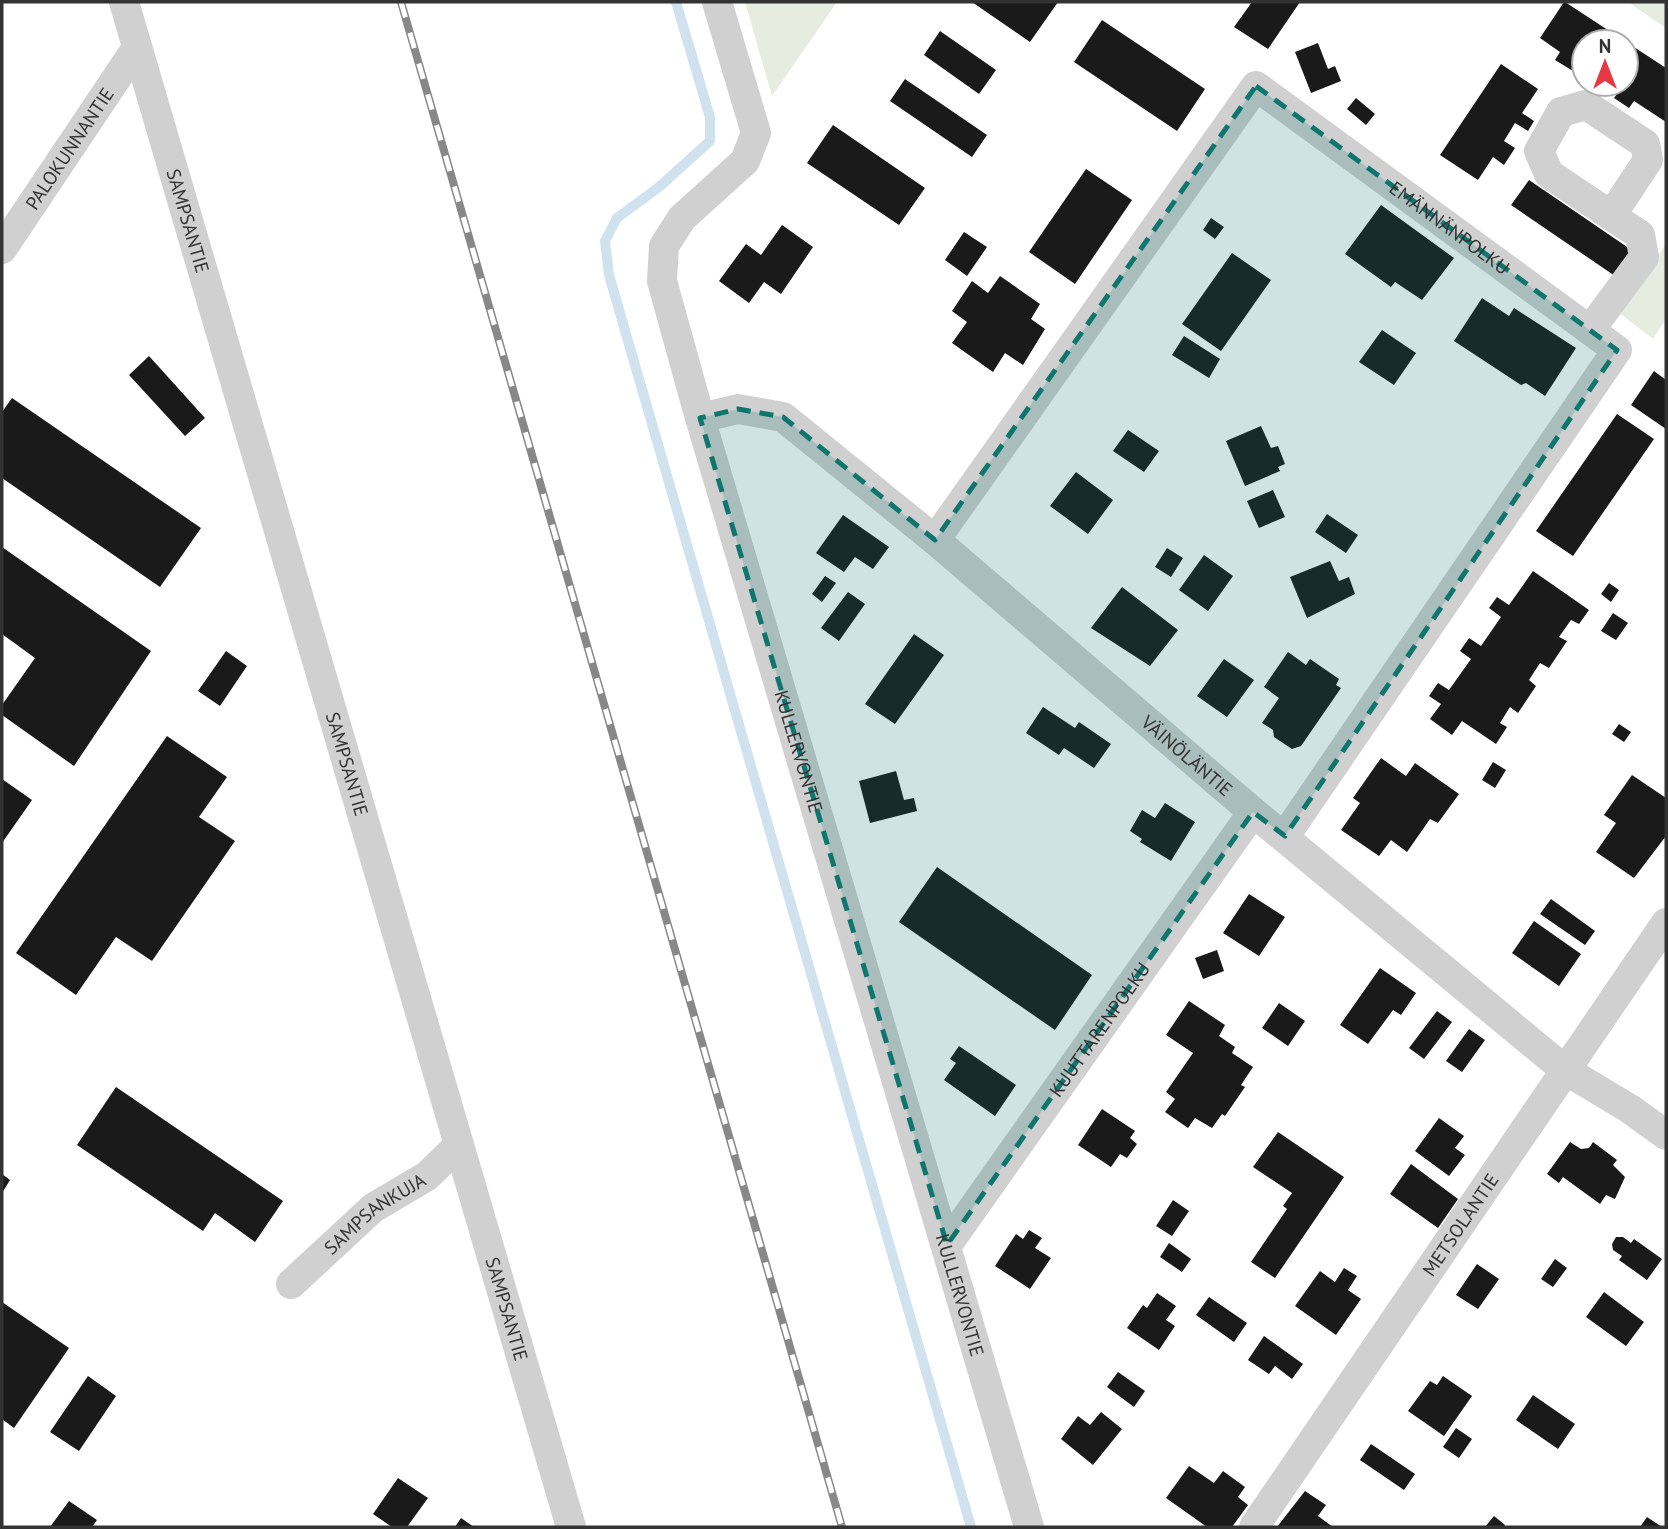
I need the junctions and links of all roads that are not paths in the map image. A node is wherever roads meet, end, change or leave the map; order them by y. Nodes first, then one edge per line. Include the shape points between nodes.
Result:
1 (124, 2) edge
2 (717, 2) edge
3 (136, 49) junction
4 (1611, 216) dead end
5 (2, 249) edge
6 (1590, 330) junction
7 (700, 418) junction
8 (935, 540) junction
9 (1253, 812) junction
10 (1285, 835) junction
11 (1666, 923) edge
12 (1565, 1070) junction
13 (1666, 1135) edge
14 (459, 1145) junction
15 (947, 1245) junction
16 (291, 1283) dead end
17 (571, 1527) edge
18 (1029, 1527) edge
19 (1254, 1527) edge

1 - 3 street, SAMPSANTIE
2 - 7 street, KULLERVONTIE via 756,133 745,161 682,218 664,246 662,281
3 - 5 street, PALOKUNNANTIE
3 - 14 street, SAMPSANTIE
4 - 6 street via 1640,235 1644,257
6 - 8 street, EMÄNNÄNPOLKU via 1256,86
6 - 10 street, EMÄNNÄNPOLKU via 1618,350
7 - 8 street, VÄINÖLÄNTIE via 738,409 783,417
7 - 15 street, KULLERVONTIE
8 - 9 street, VÄINÖLÄNTIE
9 - 10 street, VÄINÖLÄNTIE
9 - 15 street, KUUTTARENPOLKU
10 - 12 street, VÄINÖLÄNTIE
11 - 12 street, METSOLANTIE
12 - 13 street, VÄINÖLÄNTIE
12 - 19 street, METSOLANTIE
14 - 16 street, SAMPSANKUJA via 427,1176 373,1208
14 - 17 street, SAMPSANTIE
15 - 18 street, KULLERVONTIE

